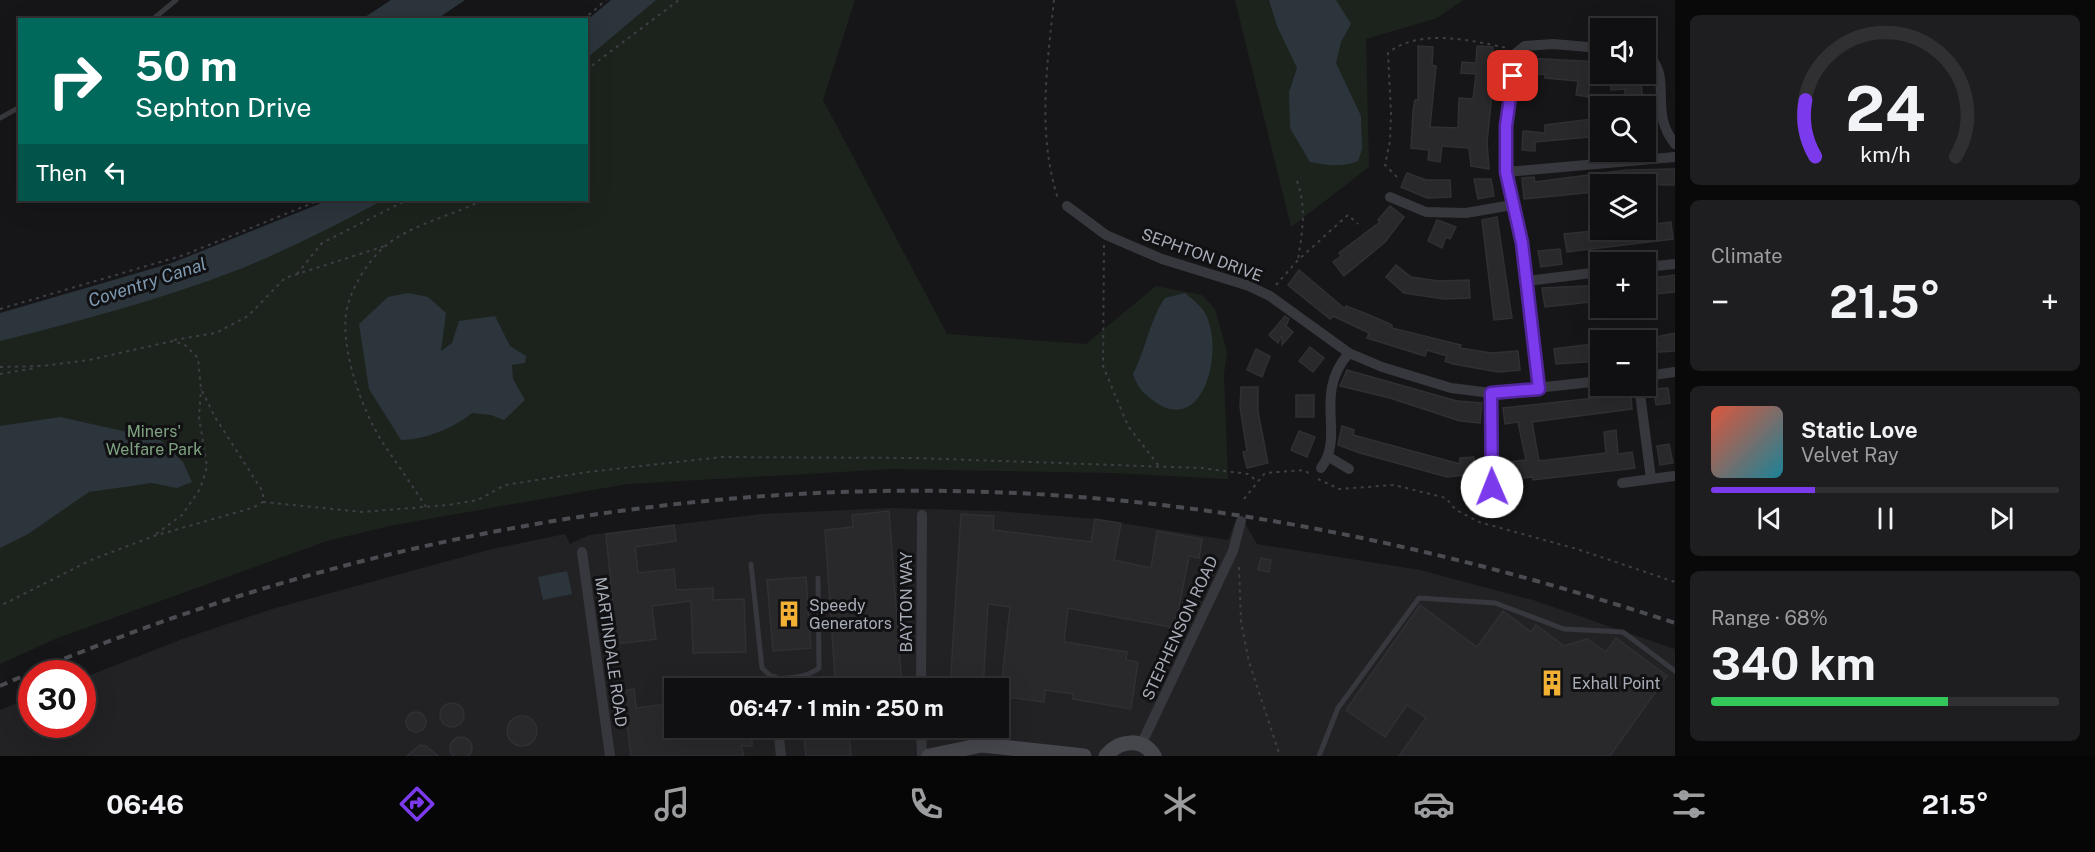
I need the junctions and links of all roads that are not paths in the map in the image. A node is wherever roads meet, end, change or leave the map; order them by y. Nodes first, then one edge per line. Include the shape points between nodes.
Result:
1 (176, 0) edge
2 (154, 18) edge
3 (1590, 47) edge
4 (1656, 64) edge
5 (18, 108) edge
6 (0, 118) edge
7 (1675, 144) edge
8 (1675, 157) edge
9 (1506, 172) junction
10 (1390, 197) dead end
11 (1063, 204) road end
12 (1512, 205) junction
13 (1675, 264) edge
14 (1656, 266) edge
15 (1590, 273) edge
16 (1527, 281) junction
17 (1348, 353) junction
18 (1675, 372) edge
19 (1656, 375) edge
20 (1590, 382) edge
21 (1539, 389) junction
22 (1491, 393) junction
23 (1640, 396) edge
24 (1329, 458) junction
25 (1321, 468) dead end
26 (1348, 469) dead end
27 (1674, 476) edge
28 (1651, 479) junction
29 (1622, 483) dead end
30 (1474, 484) dead end
31 (1492, 487) junction
32 (1508, 490) dead end
33 (922, 515) dead end
34 (1241, 522) dead end
35 (582, 552) dead end
36 (751, 564) dead end
37 (818, 578) dead end
38 (1675, 671) edge
39 (770, 678) edge
40 (794, 678) edge
41 (921, 678) edge
42 (779, 738) edge
43 (921, 738) edge
44 (1141, 745) junction
45 (975, 751) edge
46 (610, 756) edge
47 (782, 756) edge
48 (922, 756) edge
49 (929, 756) edge
50 (1084, 756) edge
51 (1106, 756) edge
52 (1154, 756) edge
53 (1319, 756) edge

1 - 2 lane
3 - 9 street via 1553,44 1518,50 1506,126
4 - 7 street via 1661,74 1659,108 1666,132
5 - 6 lane
8 - 9 street
9 - 12 street
10 - 12 street via 1426,212 1466,213
11 - 17 street, SEPHTON DRIVE via 1106,235 1270,296
12 - 16 street
13 - 14 street
15 - 16 street
16 - 21 street
17 - 22 street, SEPHTON DRIVE via 1452,388
17 - 24 street via 1334,372 1330,387
18 - 19 street
20 - 21 street, SEPHTON DRIVE
21 - 22 street, SEPHTON DRIVE
22 - 31 street
23 - 28 street
24 - 25 street
24 - 26 street
27 - 28 street
28 - 29 street
30 - 31 street
31 - 32 street
33 - 41 street, BAYTON WAY
34 - 44 street, STEPHENSON ROAD via 1233,551
35 - 46 street, MARTINDALE ROAD
36 - 39 lane via 762,668
37 - 40 lane via 821,662 812,673
38 - 53 lane via 1623,632 1564,629 1495,603 1419,598 1338,708
42 - 47 street
43 - 48 street
44 - 51 street via 1126,743
44 - 52 street
45 - 49 street
45 - 50 street

